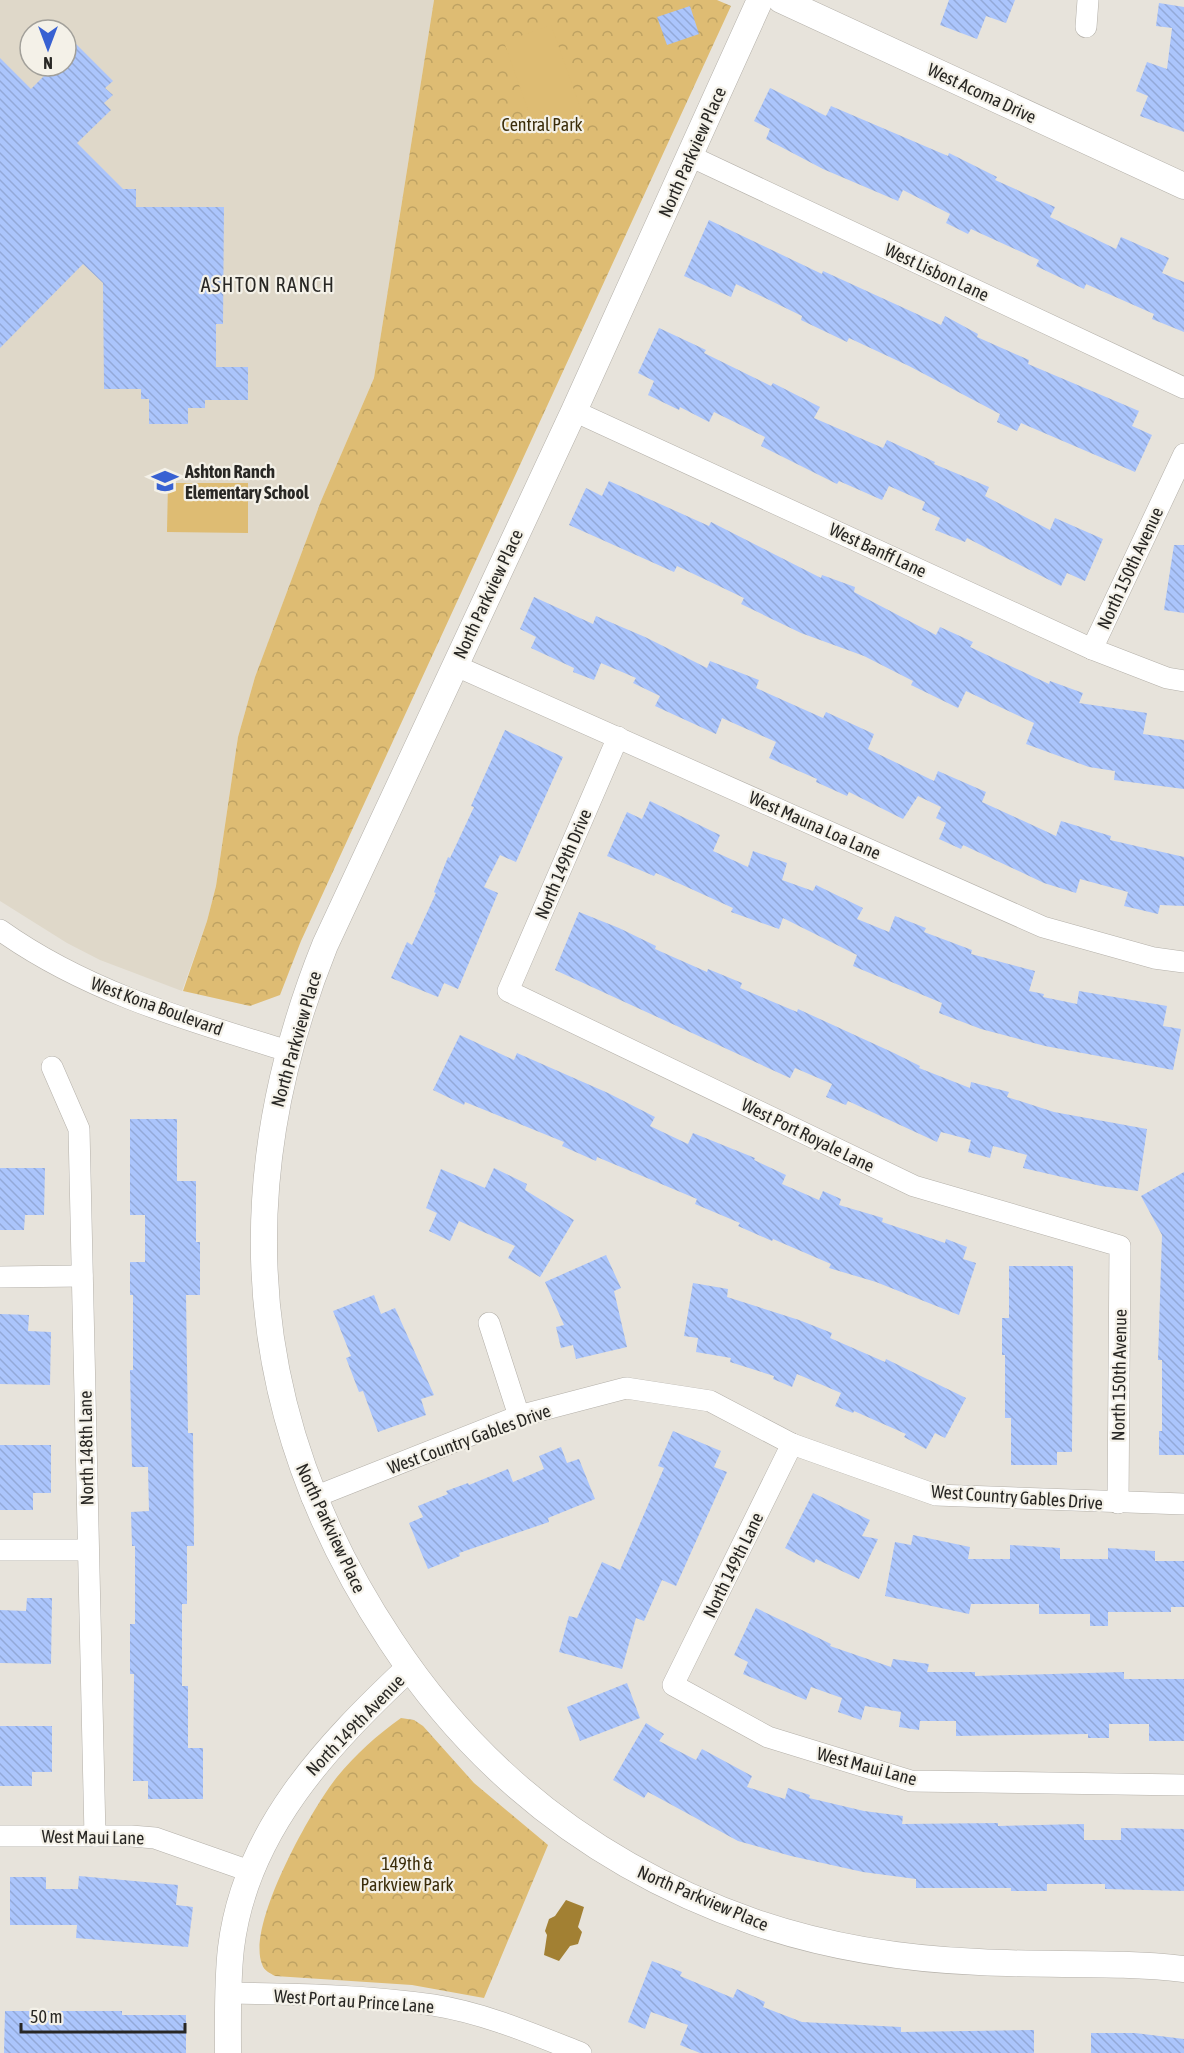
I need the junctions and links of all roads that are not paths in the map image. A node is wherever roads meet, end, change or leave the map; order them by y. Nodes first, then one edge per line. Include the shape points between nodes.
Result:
1 (760, 0) edge
2 (781, 0) edge
3 (1088, 0) edge
4 (1086, 27) dead end
5 (690, 156) junction
6 (1184, 186) edge
7 (1184, 388) edge
8 (574, 411) junction
9 (1184, 454) edge
10 (1092, 649) junction
11 (454, 665) junction
12 (1184, 681) edge
13 (618, 737) junction
14 (0, 930) edge
15 (1184, 962) edge
16 (508, 991) joint
17 (288, 1051) junction
18 (52, 1067) dead end
19 (1120, 1246) joint
20 (82, 1276) junction
21 (0, 1277) edge
22 (489, 1323) dead end
23 (519, 1416) junction
24 (792, 1444) junction
25 (312, 1498) junction
26 (1118, 1503) junction
27 (1184, 1504) edge
28 (0, 1550) edge
29 (88, 1550) junction
30 (409, 1668) junction
31 (673, 1685) joint
32 (1184, 1785) edge
33 (0, 1836) edge
34 (95, 1836) junction
35 (252, 1872) junction
36 (1184, 1969) edge
37 (228, 1994) junction
38 (228, 2053) edge
39 (581, 2053) edge

1 - 5 street, North Parkview Place
2 - 6 street, West Acoma Drive
3 - 4 street
5 - 7 street, West Lisbon Lane
5 - 8 street, North Parkview Place
8 - 10 street, West Banff Lane
8 - 11 street, North Parkview Place
9 - 10 street, North 150th Avenue
10 - 12 street, West Banff Lane
11 - 13 street, West Mauna Loa Lane
11 - 17 street, North Parkview Place via 325,945
13 - 15 street, West Mauna Loa Lane via 1043,927 1154,958
13 - 16 street, North 149th Drive
14 - 17 street, West Kona Boulevard via 43,958 105,989 165,1013
16 - 19 street, West Port Royale Lane via 914,1186
17 - 25 street, North Parkview Place via 269,1149 264,1209 265,1275 279,1387
18 - 20 street, North 148th Lane via 79,1129
19 - 26 street, North 150th Avenue
20 - 21 street
20 - 29 street, North 148th Lane
22 - 23 street
23 - 24 street, West Country Gables Drive via 626,1388 711,1401
23 - 25 street, West Country Gables Drive
24 - 26 street, West Country Gables Drive via 936,1495
24 - 31 street, North 149th Lane
25 - 30 street, North Parkview Place via 359,1593
26 - 27 street, West Country Gables Drive
28 - 29 street
29 - 34 street, North 148th Lane
30 - 35 street, North 149th Avenue via 309,1771 288,1800
30 - 36 street, North Parkview Place via 432,1700 489,1761 568,1828 647,1877 752,1922 848,1948 922,1959
31 - 32 street, West Maui Lane via 768,1737 911,1781
33 - 34 street, West Maui Lane
34 - 35 street, West Maui Lane via 155,1838
35 - 37 street, North 149th Avenue via 236,1923
37 - 38 street, North 149th Avenue
37 - 39 street, West Port au Prince Lane via 434,2006 481,2016

